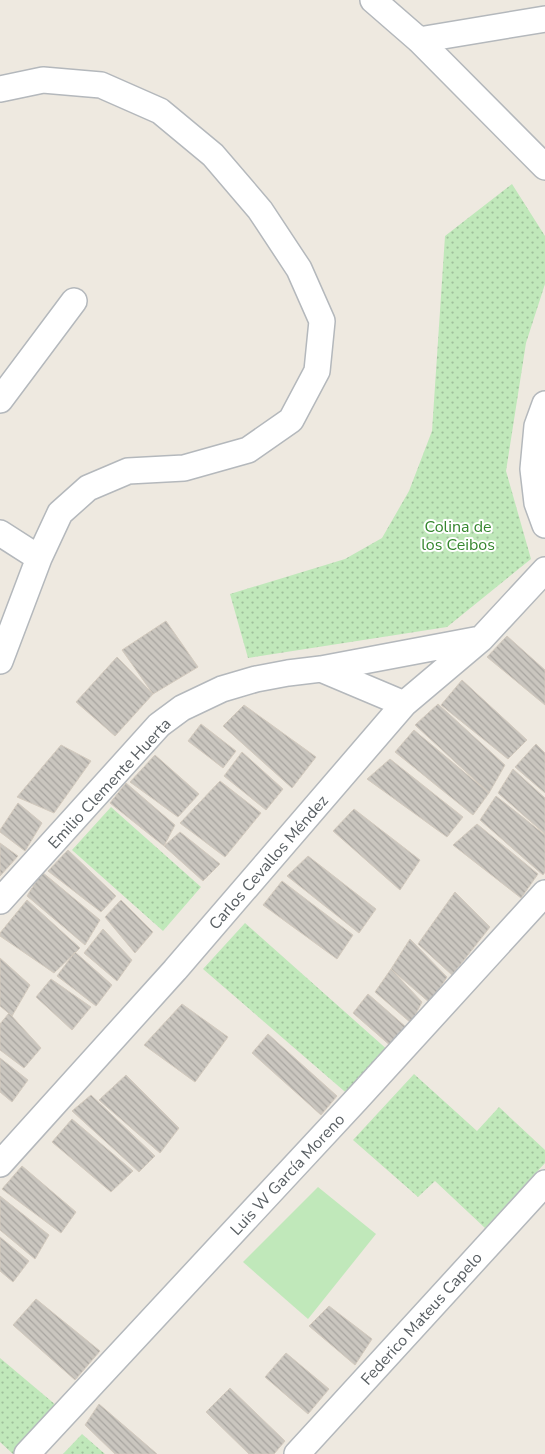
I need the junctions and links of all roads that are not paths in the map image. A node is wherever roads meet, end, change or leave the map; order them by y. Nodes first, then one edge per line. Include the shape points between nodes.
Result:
1 (373, 0) edge
2 (545, 18) edge
3 (419, 40) junction
4 (0, 89) edge
5 (545, 167) edge
6 (74, 302) dead end
7 (0, 400) edge
8 (545, 404) edge
9 (545, 525) edge
10 (0, 533) edge
11 (40, 558) junction
12 (545, 570) edge
13 (481, 639) junction
14 (0, 661) edge
15 (320, 669) junction
16 (404, 704) junction
17 (545, 893) edge
18 (0, 901) edge
19 (0, 1164) edge
20 (545, 1183) edge
21 (27, 1454) edge
22 (297, 1454) edge

1 - 3 street
2 - 3 street
3 - 5 street
4 - 11 street via 43,80 101,85 160,111 213,154 260,210 299,269 322,321 317,371 291,420 248,450 184,468 128,471 88,488 60,513
6 - 7 street
8 - 9 street via 537,426 533,469 537,503
10 - 11 street
11 - 14 street
12 - 13 street, Carlos Cevallos Méndez
13 - 15 street, Emilio Clemente Huerta
13 - 16 street, Carlos Cevallos Méndez
15 - 16 street, Emilio Clemente Huerta
15 - 18 street, Emilio Clemente Huerta via 256,679 222,689 182,708 159,725
16 - 19 street, Carlos Cevallos Méndez via 175,970
17 - 21 street, Luis W García Moreno
20 - 22 street, Federico Mateus Capelo

